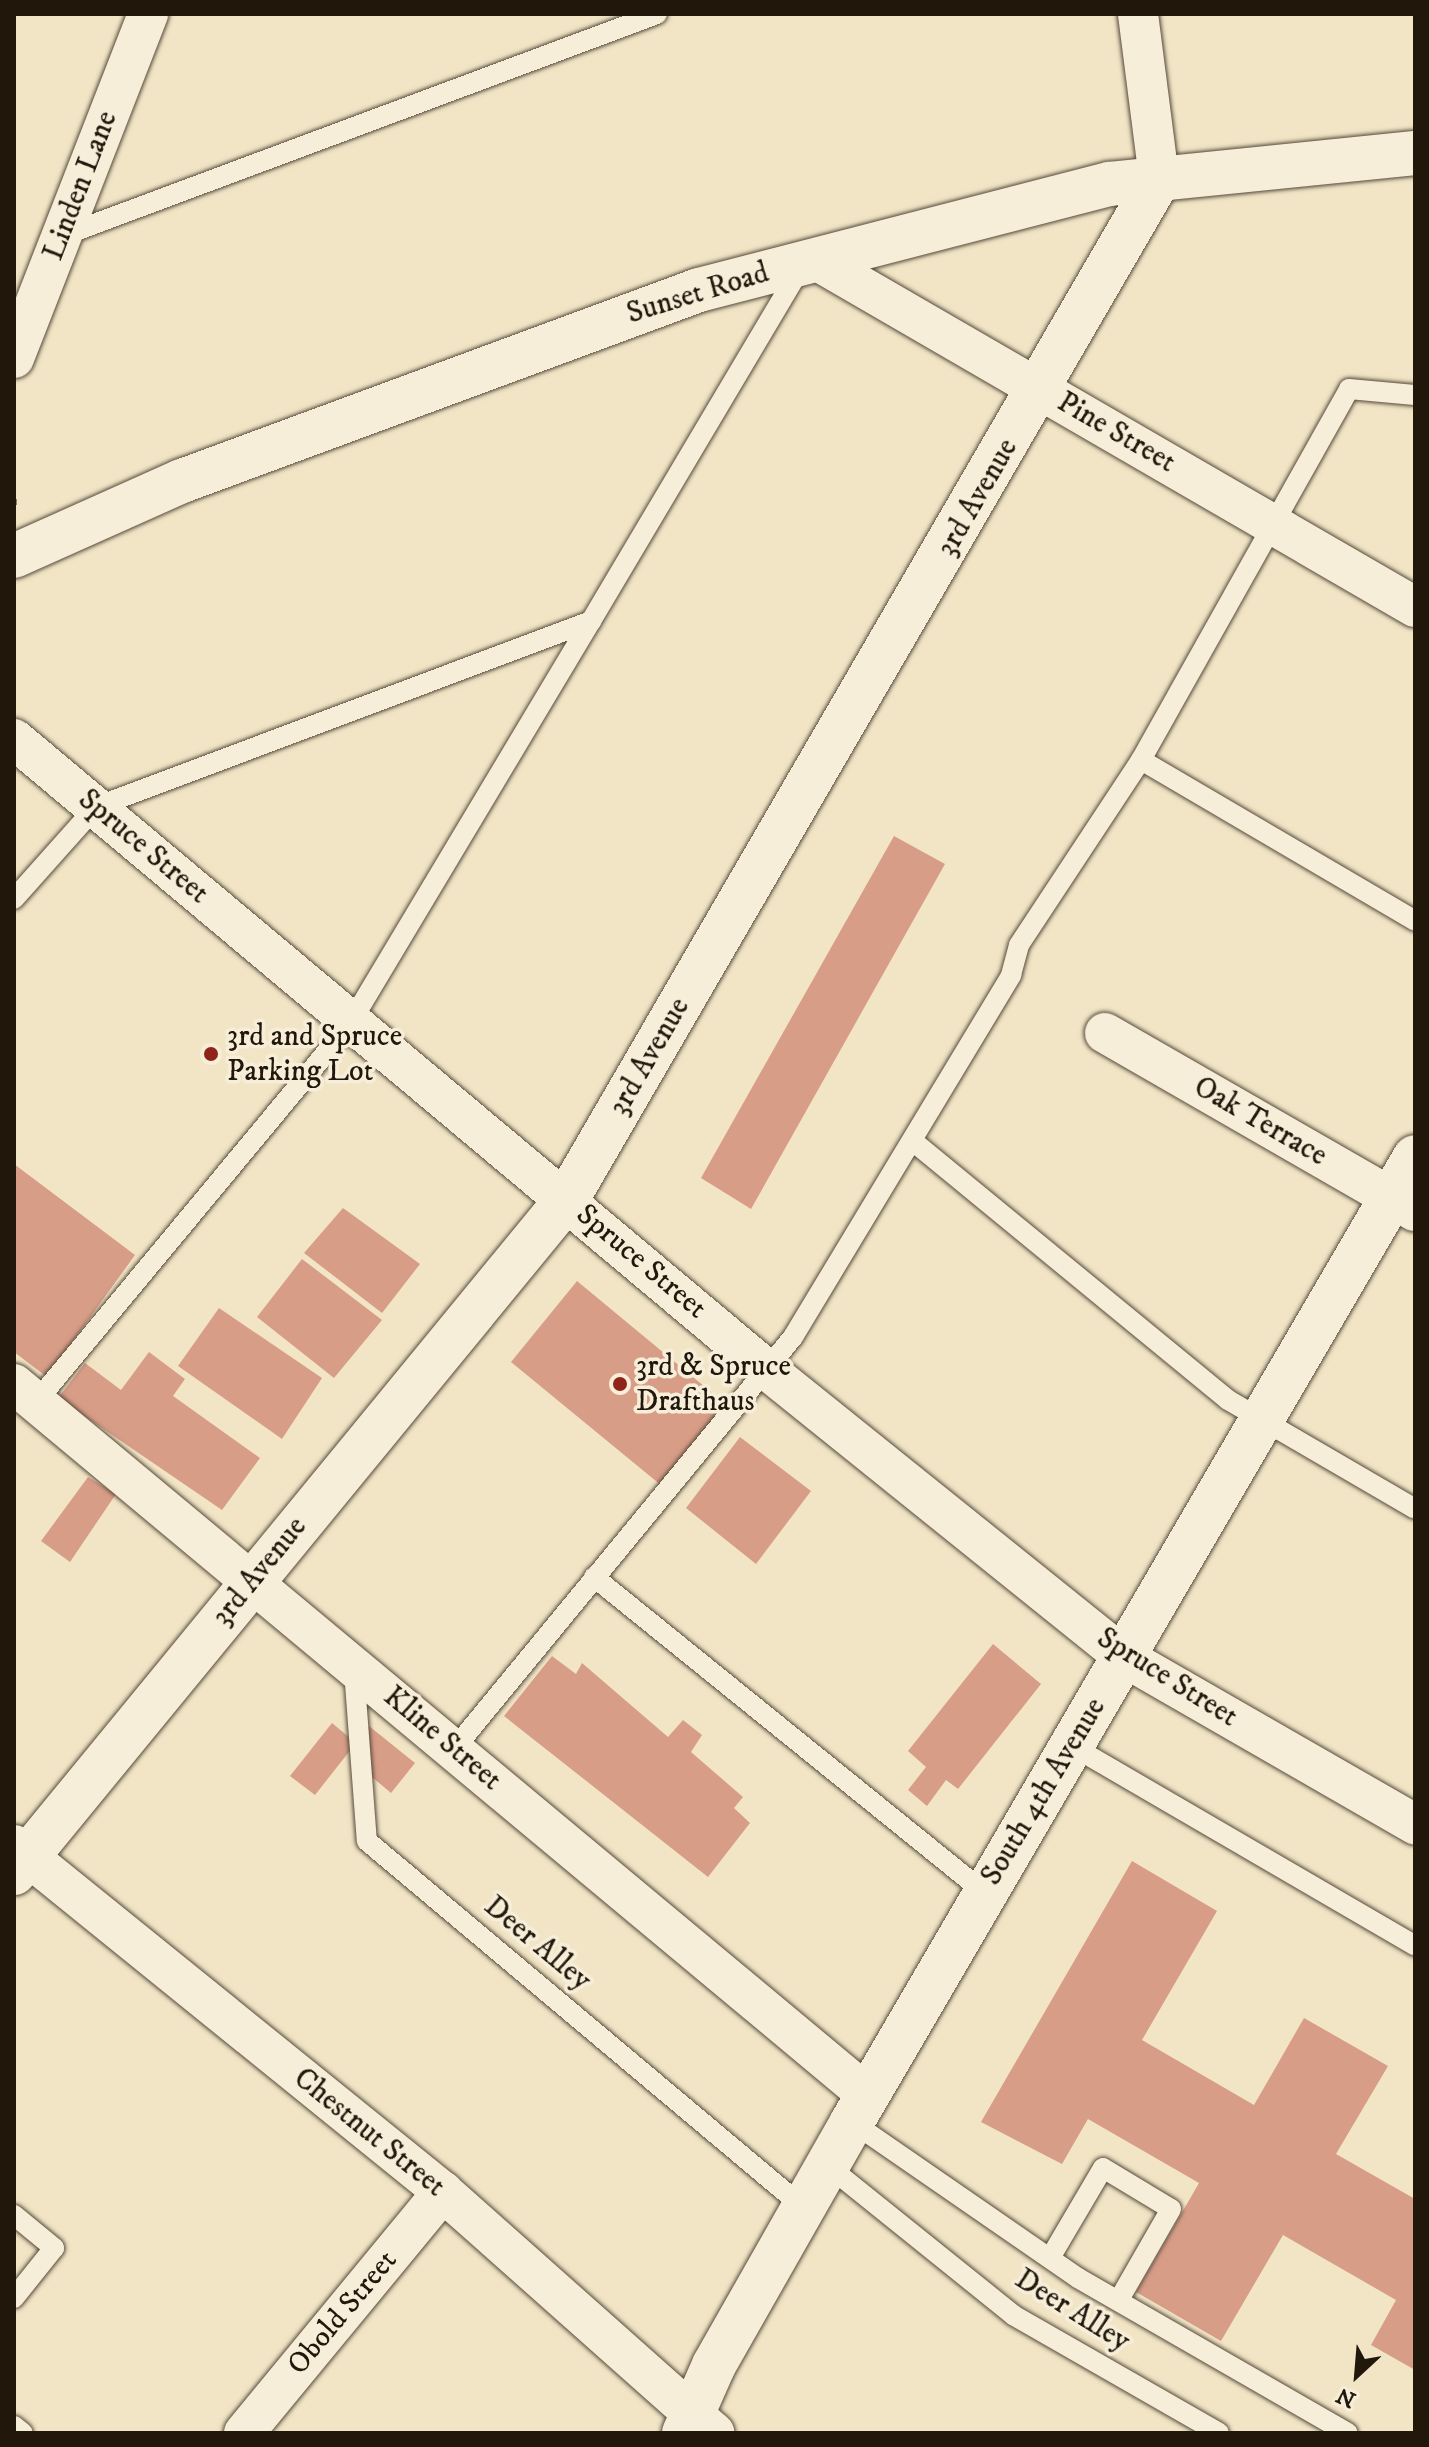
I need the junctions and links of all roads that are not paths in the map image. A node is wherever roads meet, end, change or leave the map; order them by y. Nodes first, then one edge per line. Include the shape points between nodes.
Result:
1 (148, 14) edge
2 (657, 14) edge
3 (1138, 14) edge
4 (1415, 153) edge
5 (1159, 179) junction
6 (62, 236) junction
7 (810, 261) junction
8 (14, 358) edge
9 (1042, 390) junction
10 (1415, 395) edge
11 (1276, 527) junction
12 (14, 556) edge
13 (1415, 607) edge
14 (591, 621) junction
15 (14, 739) edge
16 (1141, 760) junction
17 (96, 807) junction
18 (14, 899) edge
19 (1415, 921) edge
20 (351, 1022) junction
21 (1105, 1033) dead end
22 (914, 1142) junction
23 (1415, 1157) edge
24 (567, 1199) junction
25 (1403, 1204) edge
26 (766, 1369) junction
27 (25, 1393) edge
28 (1261, 1422) junction
29 (1415, 1509) edge
30 (594, 1577) junction
31 (252, 1582) junction
32 (1124, 1657) junction
33 (354, 1666) junction
34 (1072, 1746) junction
35 (454, 1749) junction
36 (1415, 1824) edge
37 (19, 1858) edge
38 (985, 1893) junction
39 (1415, 1946) edge
40 (860, 2109) junction
41 (828, 2166) junction
42 (443, 2192) junction
43 (803, 2207) junction
44 (14, 2215) edge
45 (1050, 2258) junction
46 (14, 2298) edge
47 (1118, 2301) junction
48 (14, 2426) edge
49 (696, 2426) edge
50 (23, 2433) edge
51 (244, 2433) edge
52 (1219, 2433) edge
53 (1348, 2433) edge

1 - 6 street, Linden Lane
2 - 6 lane
3 - 5 street
4 - 5 street, Sunset Road
5 - 7 street, Sunset Road via 1110,184
5 - 9 street, 3rd Avenue
6 - 8 street, Linden Lane
7 - 9 street, Pine Street
7 - 12 street, Sunset Road via 699,290 196,476
7 - 14 lane
9 - 11 street, Pine Street
9 - 24 street, 3rd Avenue
10 - 11 lane via 1349,389
11 - 13 street, Pine Street
11 - 16 lane
14 - 17 lane
14 - 20 lane
15 - 17 street, Spruce Street
16 - 19 lane
16 - 22 lane via 1019,945 1011,975
17 - 18 lane
17 - 20 street, Spruce Street
20 - 24 street, Spruce Street
20 - 27 lane
21 - 25 street, Oak Terrace
22 - 26 lane
22 - 28 lane
23 - 25 street, South 4th Avenue
24 - 26 street, Spruce Street
24 - 31 street, 3rd Avenue
25 - 28 street, South 4th Avenue
26 - 30 lane
26 - 32 street, Spruce Street
27 - 31 street, Kline Street
28 - 29 lane
28 - 32 street, South 4th Avenue
30 - 35 lane
30 - 38 lane
31 - 33 street, Kline Street
31 - 37 street, 3rd Avenue
32 - 34 street, South 4th Avenue
32 - 36 street, Spruce Street
33 - 35 street, Kline Street
33 - 43 lane, Deer Alley via 367,1841
34 - 38 street, South 4th Avenue
34 - 39 lane
35 - 40 street, Kline Street
37 - 42 street, Chestnut Street
38 - 40 street, South 4th Avenue
40 - 41 street, South 4th Avenue
40 - 45 lane
41 - 43 street, South 4th Avenue
41 - 52 lane, Deer Alley via 1013,2315
42 - 49 street, Chestnut Street
42 - 51 street, Obold Street
43 - 49 street, South 4th Avenue
44 - 46 lane via 54,2248
45 - 47 lane
45 - 47 lane via 1103,2168 1171,2209
47 - 53 lane
48 - 50 lane

